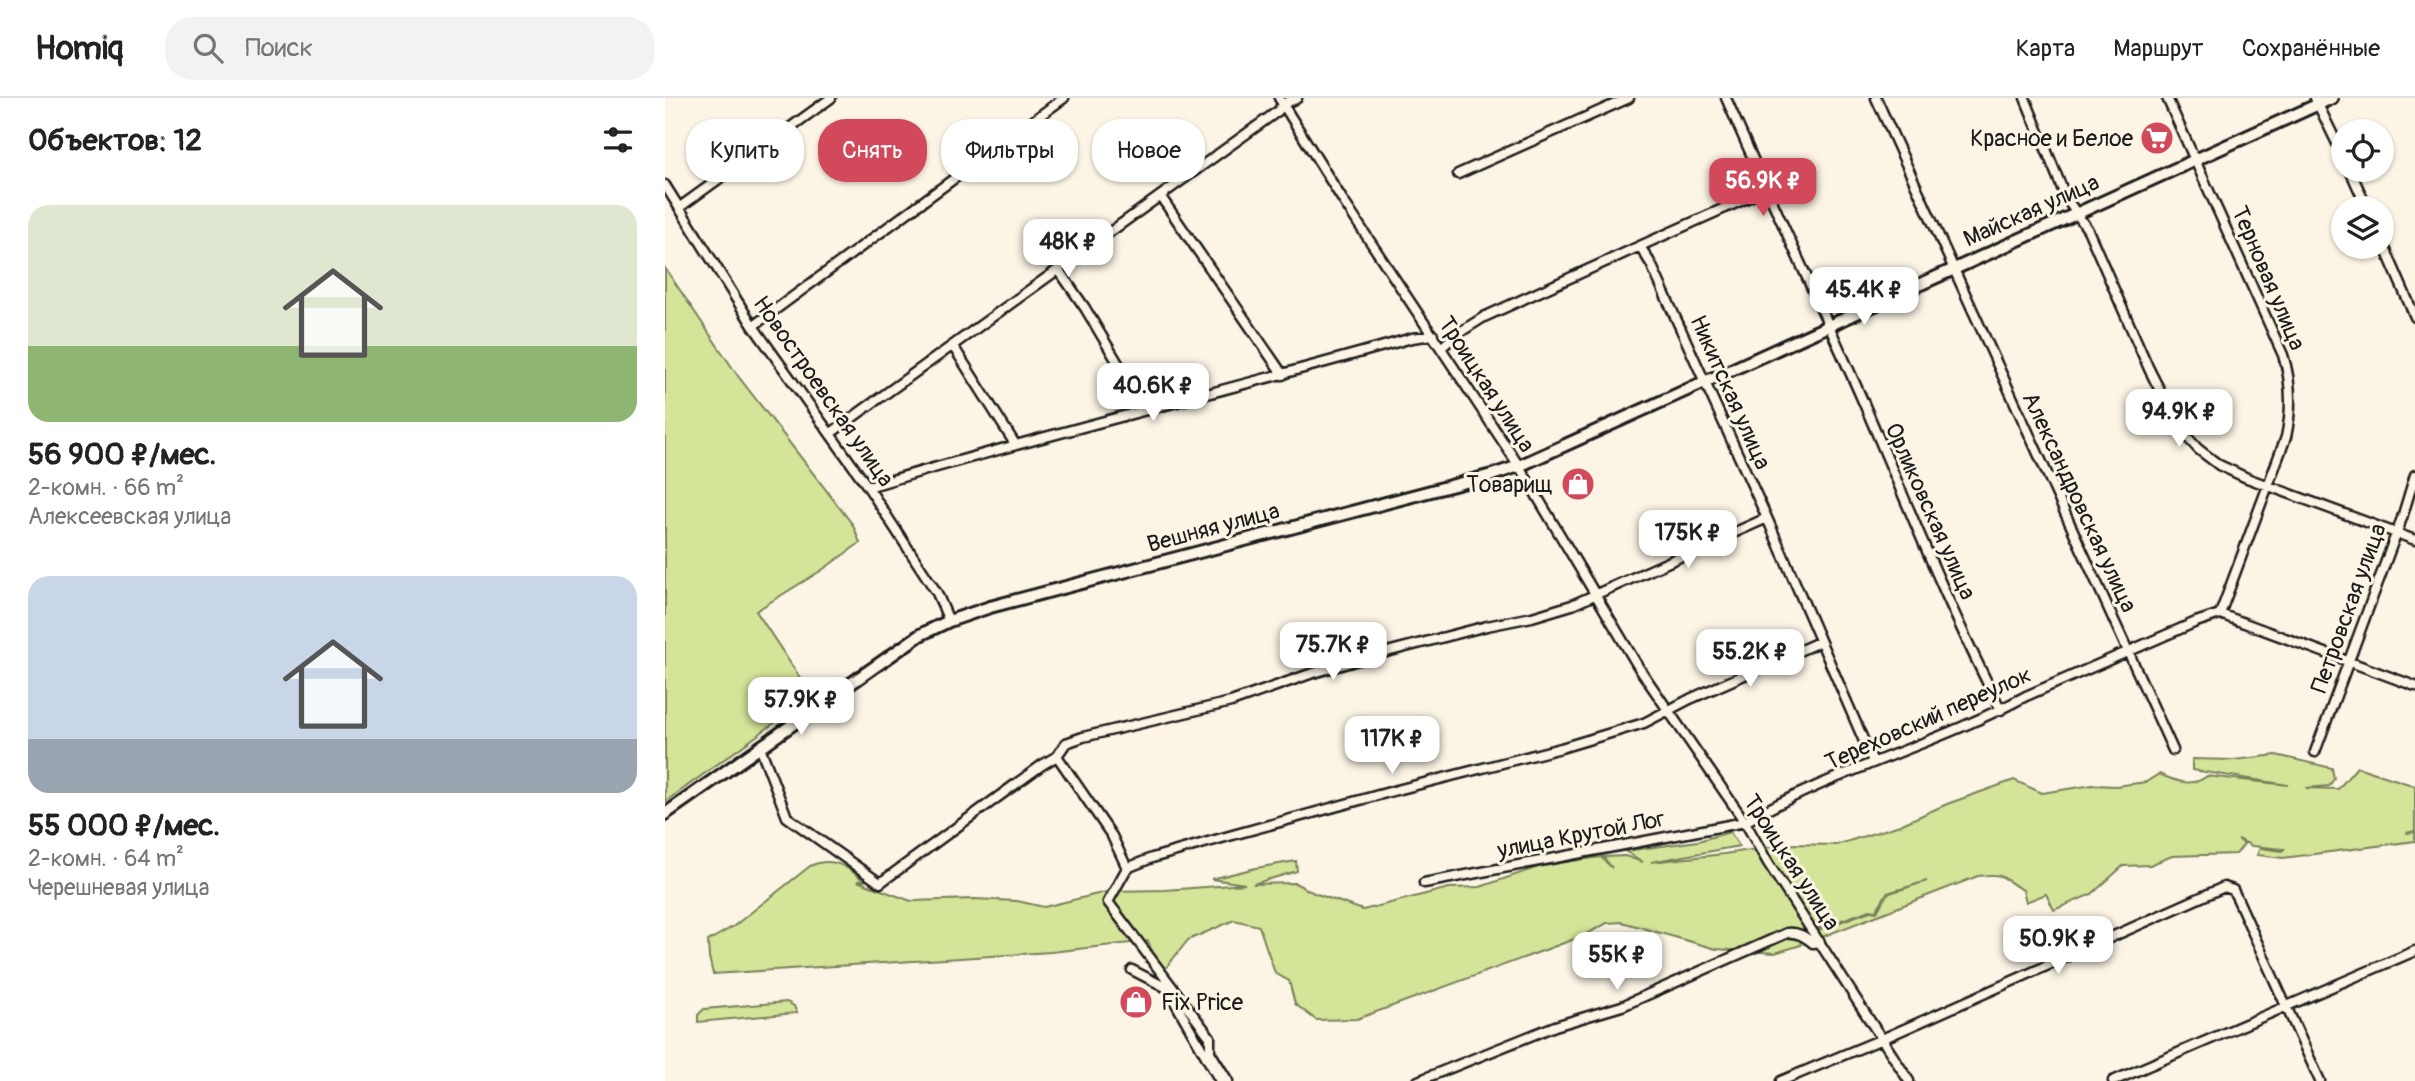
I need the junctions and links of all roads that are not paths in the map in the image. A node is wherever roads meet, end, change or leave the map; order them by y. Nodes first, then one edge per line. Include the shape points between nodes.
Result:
1 (831, 98) edge
2 (1064, 98) edge
3 (1297, 98) edge
4 (1629, 98) edge
5 (1726, 98) edge
6 (1875, 98) edge
7 (2025, 98) edge
8 (2167, 98) edge
9 (2332, 98) edge
10 (1281, 101) edge
11 (2317, 101) edge
12 (2331, 131) edge
13 (2196, 159) junction
14 (1458, 174) dead end
15 (665, 186) edge
16 (1765, 190) junction
17 (1161, 197) junction
18 (680, 207) junction
19 (2076, 213) junction
20 (1640, 246) junction
21 (2390, 259) edge
22 (1058, 269) junction
23 (1952, 269) junction
24 (2415, 317) edge
25 (753, 326) junction
26 (1829, 326) junction
27 (1433, 335) junction
28 (953, 346) junction
29 (1441, 348) junction
30 (1283, 375) junction
31 (1706, 383) junction
32 (1146, 410) junction
33 (831, 433) junction
34 (1015, 444) junction
35 (1519, 466) junction
36 (2415, 475) edge
37 (2268, 486) junction
38 (868, 487) junction
39 (1767, 518) junction
40 (2396, 533) junction
41 (2415, 540) edge
42 (1597, 595) junction
43 (2220, 614) junction
44 (949, 621) junction
45 (1819, 642) junction
46 (2128, 653) junction
47 (2349, 660) junction
48 (2415, 686) edge
49 (2001, 710) junction
50 (1667, 711) junction
51 (760, 747) junction
52 (2173, 750) dead end
53 (2315, 752) dead end
54 (1057, 757) junction
55 (1873, 762) junction
56 (665, 814) edge
57 (1745, 822) junction
58 (1127, 868) junction
59 (1424, 883) dead end
60 (1820, 942) junction
61 (2415, 951) edge
62 (1132, 970) dead end
63 (2286, 1005) junction
64 (1882, 1040) junction
65 (1220, 1081) edge
66 (1228, 1081) edge
67 (1418, 1081) edge
68 (1781, 1081) edge
69 (1909, 1081) edge
70 (2113, 1081) edge
71 (2320, 1081) edge

1 - 18 street
2 - 25 street
3 - 10 street
4 - 14 street
5 - 16 street, Орликовская улица
6 - 23 street, Александровская улица
7 - 19 street
8 - 13 street, Терновая улица
9 - 11 street, Майская улица
10 - 17 street via 1278,111
10 - 27 street, Троицкая улица
11 - 12 street
11 - 13 street, Майская улица
13 - 19 street, Майская улица
13 - 37 street, Терновая улица via 2289,375 2290,416
15 - 18 street, Новостроевская улица
16 - 20 street
16 - 26 street, Орликовская улица
17 - 22 street
17 - 30 street
18 - 25 street, Новостроевская улица
19 - 23 street, Майская улица
19 - 37 street via 2179,428 2219,465
20 - 29 street via 1484,317
20 - 31 street, Никитская улица
21 - 24 street
22 - 28 street
22 - 32 street
23 - 26 street, Майская улица
23 - 46 street, Александровская улица
25 - 33 street, Новостроевская улица
26 - 31 street, Майская улица
26 - 49 street, Орликовская улица via 1938,578
27 - 29 street, Троицкая улица
27 - 30 street
28 - 33 street
28 - 34 street
29 - 35 street, Троицкая улица
30 - 32 street
31 - 35 street, Майская улица
31 - 39 street, Никитская улица
32 - 34 street
33 - 38 street, Новостроевская улица
34 - 38 street
35 - 42 street, Троицкая улица
35 - 44 street, Вешняя улица
36 - 40 street, Петровская улица
37 - 40 street
37 - 43 street, Терновая улица
38 - 44 street, Новостроевская улица via 937,593
39 - 42 street
39 - 45 street, Никитская улица
40 - 41 street
40 - 47 street, Петровская улица
42 - 50 street, Троицкая улица
42 - 54 street via 1532,617 1368,657 1231,702 1083,737 1066,743
43 - 46 street, Тереховский переулок
43 - 47 street
44 - 51 street, Вешняя улица via 920,635
45 - 50 street
45 - 55 street, Никитская улица
46 - 49 street, Тереховский переулок
46 - 52 street, Александровская улица
47 - 48 street
47 - 53 street, Петровская улица
49 - 55 street, Тереховский переулок
50 - 57 street, Троицкая улица
50 - 58 street via 1611,733
51 - 54 street via 787,817 880,883
51 - 56 street, Вешняя улица
54 - 58 street via 1112,836
55 - 57 street, Тереховский переулок
57 - 59 street, улица Крутой Лог
57 - 60 street, Троицкая улица
58 - 66 street via 1108,902 1210,1037 1210,1052
60 - 64 street, Троицкая улица
60 - 67 street via 1787,933 1622,1006 1555,1026
61 - 63 street
62 - 65 street via 1167,988
63 - 64 street via 2233,890 2224,887
63 - 70 street
63 - 71 street
64 - 68 street
64 - 69 street, Троицкая улица

